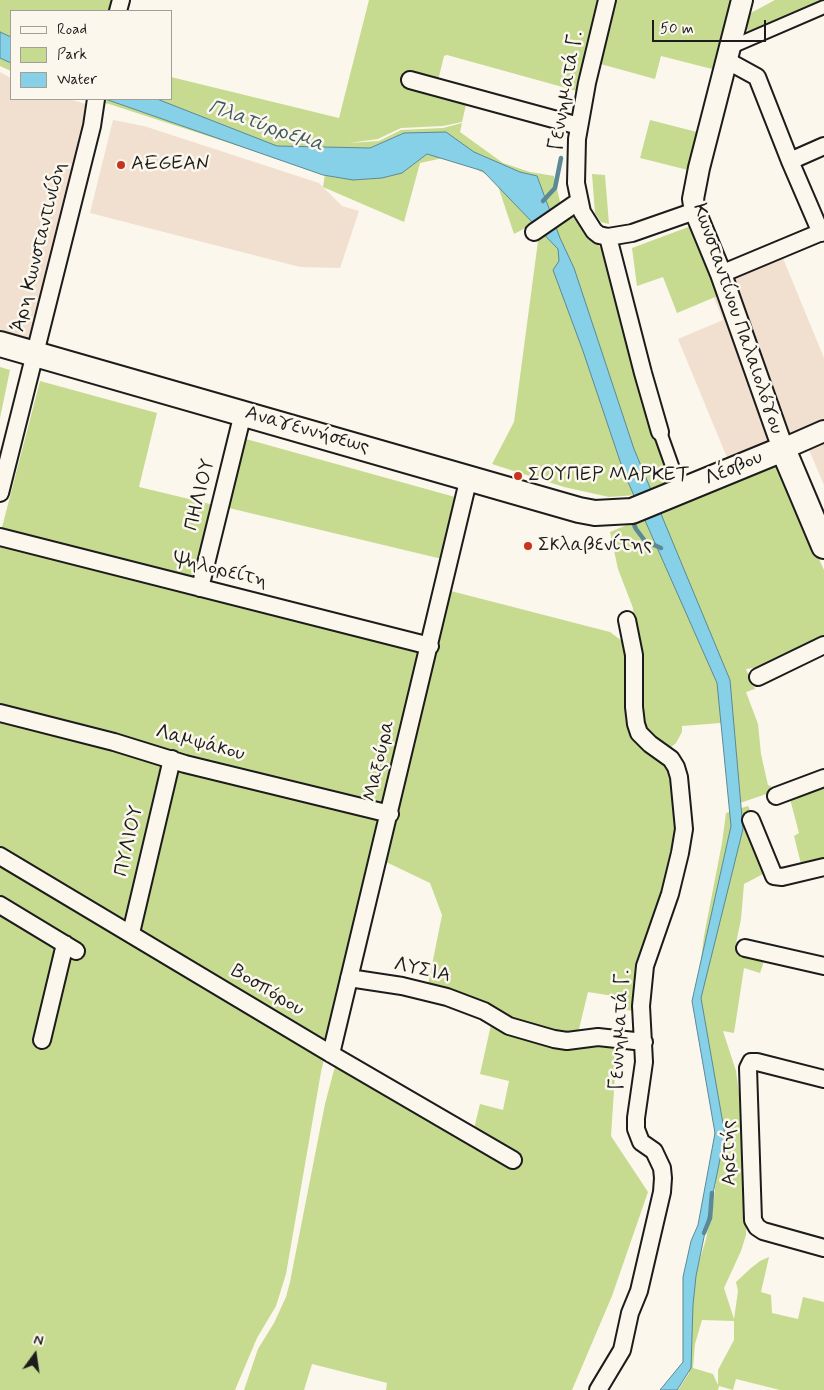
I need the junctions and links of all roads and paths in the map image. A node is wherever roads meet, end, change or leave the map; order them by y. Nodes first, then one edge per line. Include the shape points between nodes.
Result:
1 (607, 0) edge
2 (742, 0) edge
3 (824, 7) edge
4 (728, 54) junction
5 (410, 80) dead end
6 (95, 104) edge
7 (579, 126) junction
8 (824, 146) edge
9 (790, 160) junction
10 (579, 201) junction
11 (695, 211) junction
12 (534, 232) dead end
13 (822, 232) edge
14 (608, 237) junction
15 (721, 274) junction
16 (0, 344) edge
17 (35, 355) junction
18 (243, 413) junction
19 (824, 431) edge
20 (660, 432) joint
21 (783, 449) junction
22 (469, 477) junction
23 (681, 491) junction
24 (0, 493) edge
25 (614, 513) joint
26 (0, 537) edge
27 (824, 546) edge
28 (200, 588) junction
29 (626, 620) dead end
30 (430, 646) junction
31 (824, 646) edge
32 (758, 677) dead end
33 (0, 713) edge
34 (172, 759) junction
35 (824, 778) edge
36 (776, 796) dead end
37 (390, 814) junction
38 (751, 820) dead end
39 (0, 856) edge
40 (824, 867) edge
41 (0, 905) edge
42 (130, 933) junction
43 (745, 948) dead end
44 (824, 966) edge
45 (350, 978) junction
46 (42, 1040) dead end
47 (644, 1042) junction
48 (331, 1054) junction
49 (824, 1079) edge
50 (513, 1160) dead end
51 (824, 1248) edge
52 (598, 1390) edge

1 - 7 street, Γεννηματά Γ.
2 - 4 street, Κωνσταντίνου Παλαιολόγου
3 - 4 street
4 - 9 street via 757,78
4 - 11 street, Κωνσταντίνου Παλαιολόγου via 695,185
5 - 7 street
6 - 17 street, Άρη Κωνσταντινίδη
7 - 10 street, Γεννηματά Γ. via 576,163
8 - 9 street
9 - 13 street
10 - 12 street
10 - 14 street, Γεννηματά Γ. via 592,229
11 - 14 street via 632,233
11 - 15 street, Κωνσταντίνου Παλαιολόγου
13 - 15 street
14 - 20 street
15 - 21 street, Κωνσταντίνου Παλαιολόγου
16 - 17 main road, Αναγεννήσεως
17 - 18 main road, Αναγεννήσεως
17 - 24 street, Άρη Κωνσταντινίδη
18 - 22 main road, Αναγεννήσεως
18 - 28 street, ΠΗΛΙΟΥ
19 - 21 street, Λέσβου
20 - 23 street
21 - 23 main road, Λέσβου
21 - 27 main road, Κωνσταντίνου Παλαιολόγου
22 - 25 main road, Αναγεννήσεως via 579,510
22 - 30 street, Μαξούρα
23 - 25 main road, Λέσβου via 632,510
26 - 28 street, Ψηλορείτη
28 - 30 street, Ψηλορείτη
29 - 47 street, Γεννηματά Γ. via 634,655 634,716 639,732 671,758 676,767 684,829 675,876 645,966 641,1006
30 - 37 street, Μαξούρα
31 - 32 street
33 - 34 street, Λαμψάκου
34 - 37 street, Λαμψάκου
34 - 42 street, ΠΥΛΙΟΥ
35 - 36 street
37 - 45 street, Μαξούρα
38 - 40 street via 774,876
39 - 42 street, Βοσπόρου
41 - 46 street via 71,947
42 - 48 street, Βοσπόρου
43 - 44 street
45 - 47 street, ΛΥΣΙΑ via 424,990 484,1011 509,1026 554,1039 598,1037
45 - 48 street, Μαξούρα
47 - 52 street, Γεννηματά Γ. via 636,1129 639,1139 654,1151 664,1178 639,1291 620,1355
48 - 50 street, Βοσπόρου
49 - 51 street, Αρετής via 754,1062 748,1068 753,1218 763,1231

